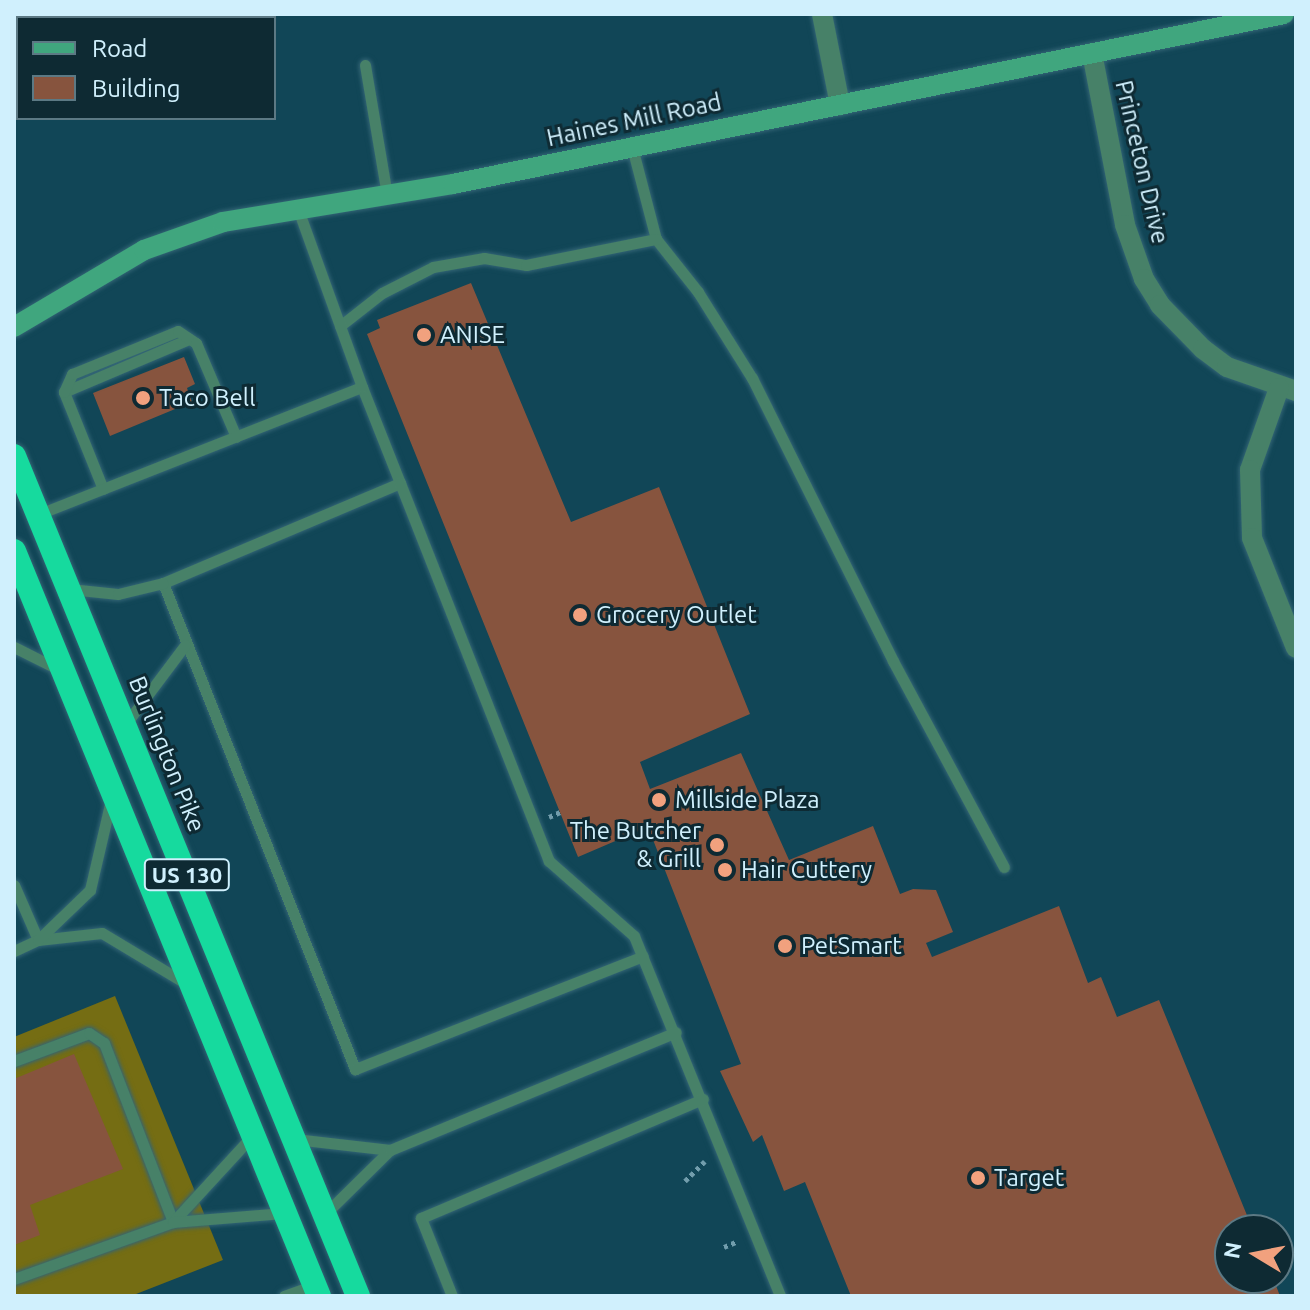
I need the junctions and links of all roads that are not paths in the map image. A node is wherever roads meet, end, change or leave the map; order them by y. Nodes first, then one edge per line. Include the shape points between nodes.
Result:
1 (822, 14) edge
2 (1284, 14) edge
3 (1092, 53) junction
4 (365, 65) dead end
5 (840, 105) junction
6 (632, 147) junction
7 (387, 195) junction
8 (298, 209) junction
9 (656, 239) junction
10 (340, 326) junction
11 (14, 327) edge
12 (362, 387) junction
13 (1288, 390) edge
14 (236, 437) junction
15 (14, 456) edge
16 (400, 483) junction
17 (103, 489) junction
18 (39, 514) junction
19 (14, 551) edge
20 (163, 583) junction
21 (70, 589) junction
22 (185, 645) junction
23 (14, 647) edge
24 (1296, 648) edge
25 (64, 671) junction
26 (124, 725) junction
27 (112, 792) junction
28 (1004, 867) dead end
29 (14, 885) edge
30 (38, 940) junction
31 (14, 951) edge
32 (643, 956) junction
33 (191, 987) junction
34 (676, 1032) junction
35 (14, 1061) edge
36 (703, 1099) junction
37 (252, 1136) junction
38 (294, 1139) junction
39 (390, 1150) junction
40 (284, 1213) junction
41 (325, 1214) junction
42 (173, 1222) junction
43 (14, 1279) edge
44 (316, 1290) edge
45 (284, 1296) edge
46 (358, 1296) edge
47 (452, 1296) edge
48 (780, 1296) edge

1 - 5 street
2 - 3 street, Haines Mill Road
3 - 5 street, Haines Mill Road
3 - 13 street, Princeton Drive via 1125,225 1144,279 1160,305 1203,349 1227,367
4 - 7 lane
5 - 6 street, Haines Mill Road
6 - 7 street, Haines Mill Road
6 - 9 lane
7 - 8 street, Haines Mill Road
8 - 10 lane
8 - 11 street, Haines Mill Road via 223,222 144,250
9 - 10 lane via 526,265 484,258 433,267 382,293
9 - 28 lane via 698,292 752,378 893,661
10 - 12 lane
12 - 14 lane
12 - 16 lane
13 - 24 street via 1250,470 1252,538
14 - 17 lane
14 - 17 lane via 189,339 178,331 72,374 64,392
15 - 18 highway, Burlington Pike / US 130
16 - 20 lane
16 - 32 lane via 549,861 634,936
17 - 18 lane
18 - 21 highway, Burlington Pike / US 130
19 - 25 highway, US 130
20 - 21 lane via 118,594
20 - 22 lane
21 - 26 highway, Burlington Pike / US 130
22 - 26 lane
22 - 32 lane via 355,1069
23 - 25 lane
25 - 27 highway, US 130
26 - 38 highway, Burlington Pike / US 130
27 - 30 lane via 90,890
27 - 33 highway, US 130
29 - 30 lane
30 - 31 lane
30 - 33 lane via 102,933
32 - 34 lane
33 - 37 highway, US 130
34 - 36 lane
34 - 39 lane
35 - 42 lane via 89,1033 104,1043
36 - 47 lane via 421,1218
36 - 48 lane
37 - 40 highway, US 130
37 - 42 lane
38 - 39 lane
38 - 41 highway, Burlington Pike / US 130
39 - 41 lane
40 - 42 lane
40 - 44 highway, US 130
41 - 46 highway, Burlington Pike / US 130
42 - 43 lane
44 - 45 lane

